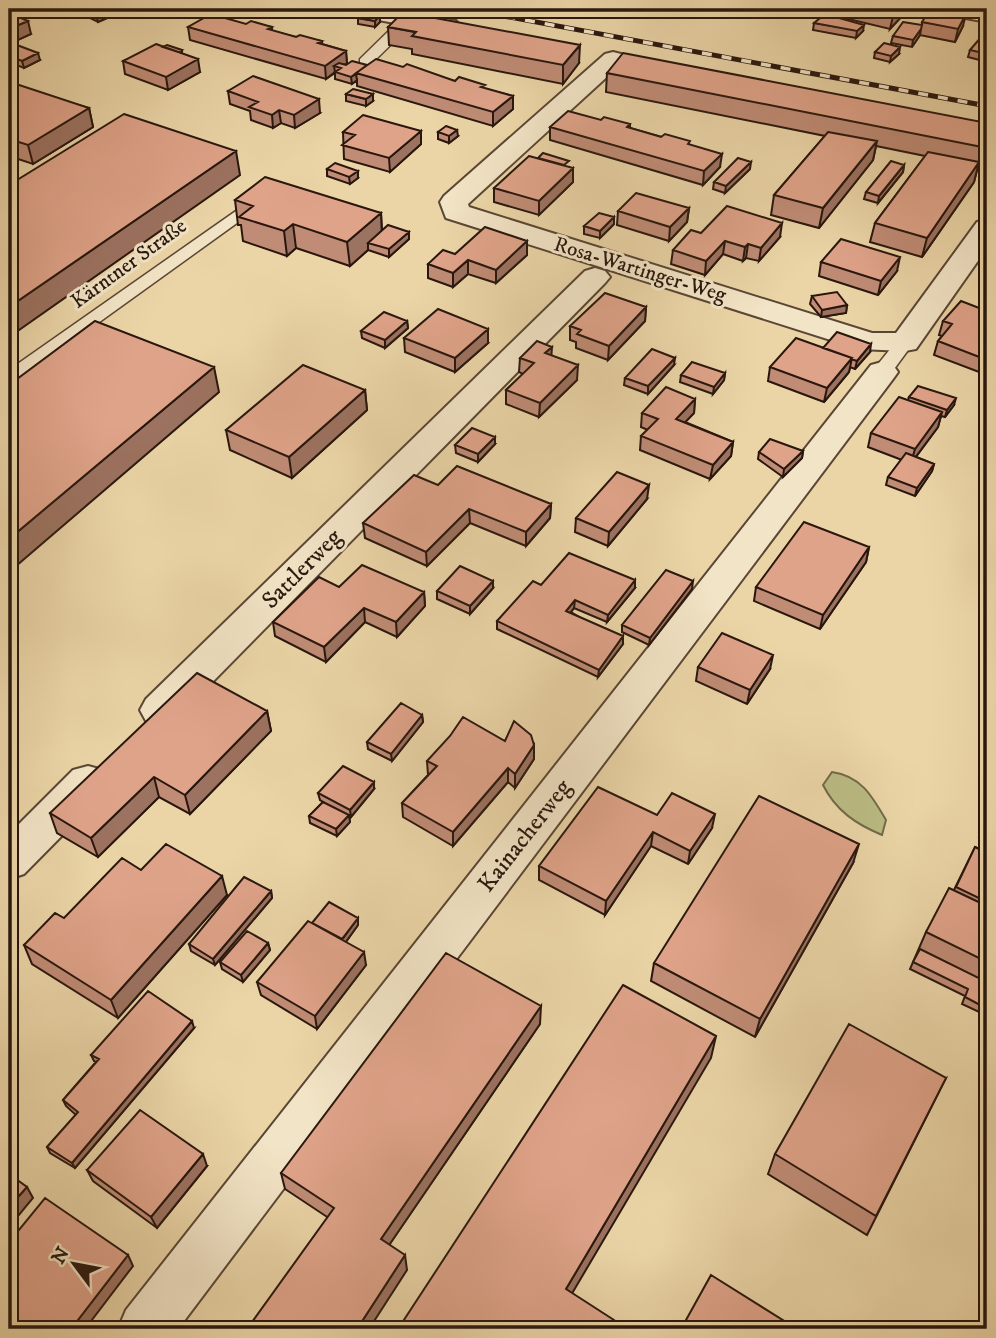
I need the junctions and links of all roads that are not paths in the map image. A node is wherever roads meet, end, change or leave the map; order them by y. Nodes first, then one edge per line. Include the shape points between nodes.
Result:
1 (357, 9) edge
2 (952, 9) edge
3 (987, 15) edge
4 (409, 19) junction
5 (474, 32) edge
6 (588, 54) dead end
7 (613, 59) junction
8 (365, 62) edge
9 (640, 64) edge
10 (276, 188) edge
11 (987, 228) edge
12 (595, 277) dead end
13 (893, 357) junction
14 (9, 378) edge
15 (136, 735) edge
16 (107, 764) edge
17 (9, 861) edge
18 (145, 1329) edge

1 - 4 street
2 - 3 street
4 - 5 street
4 - 8 lane
6 - 7 street
7 - 9 street
7 - 13 street, Rosa-Wartinger-Weg via 454,202 456,212 870,342
10 - 14 lane, Kärntner Straße
11 - 13 street
12 - 15 street, Sattlerweg
13 - 18 street, Kainacherweg
16 - 17 street

